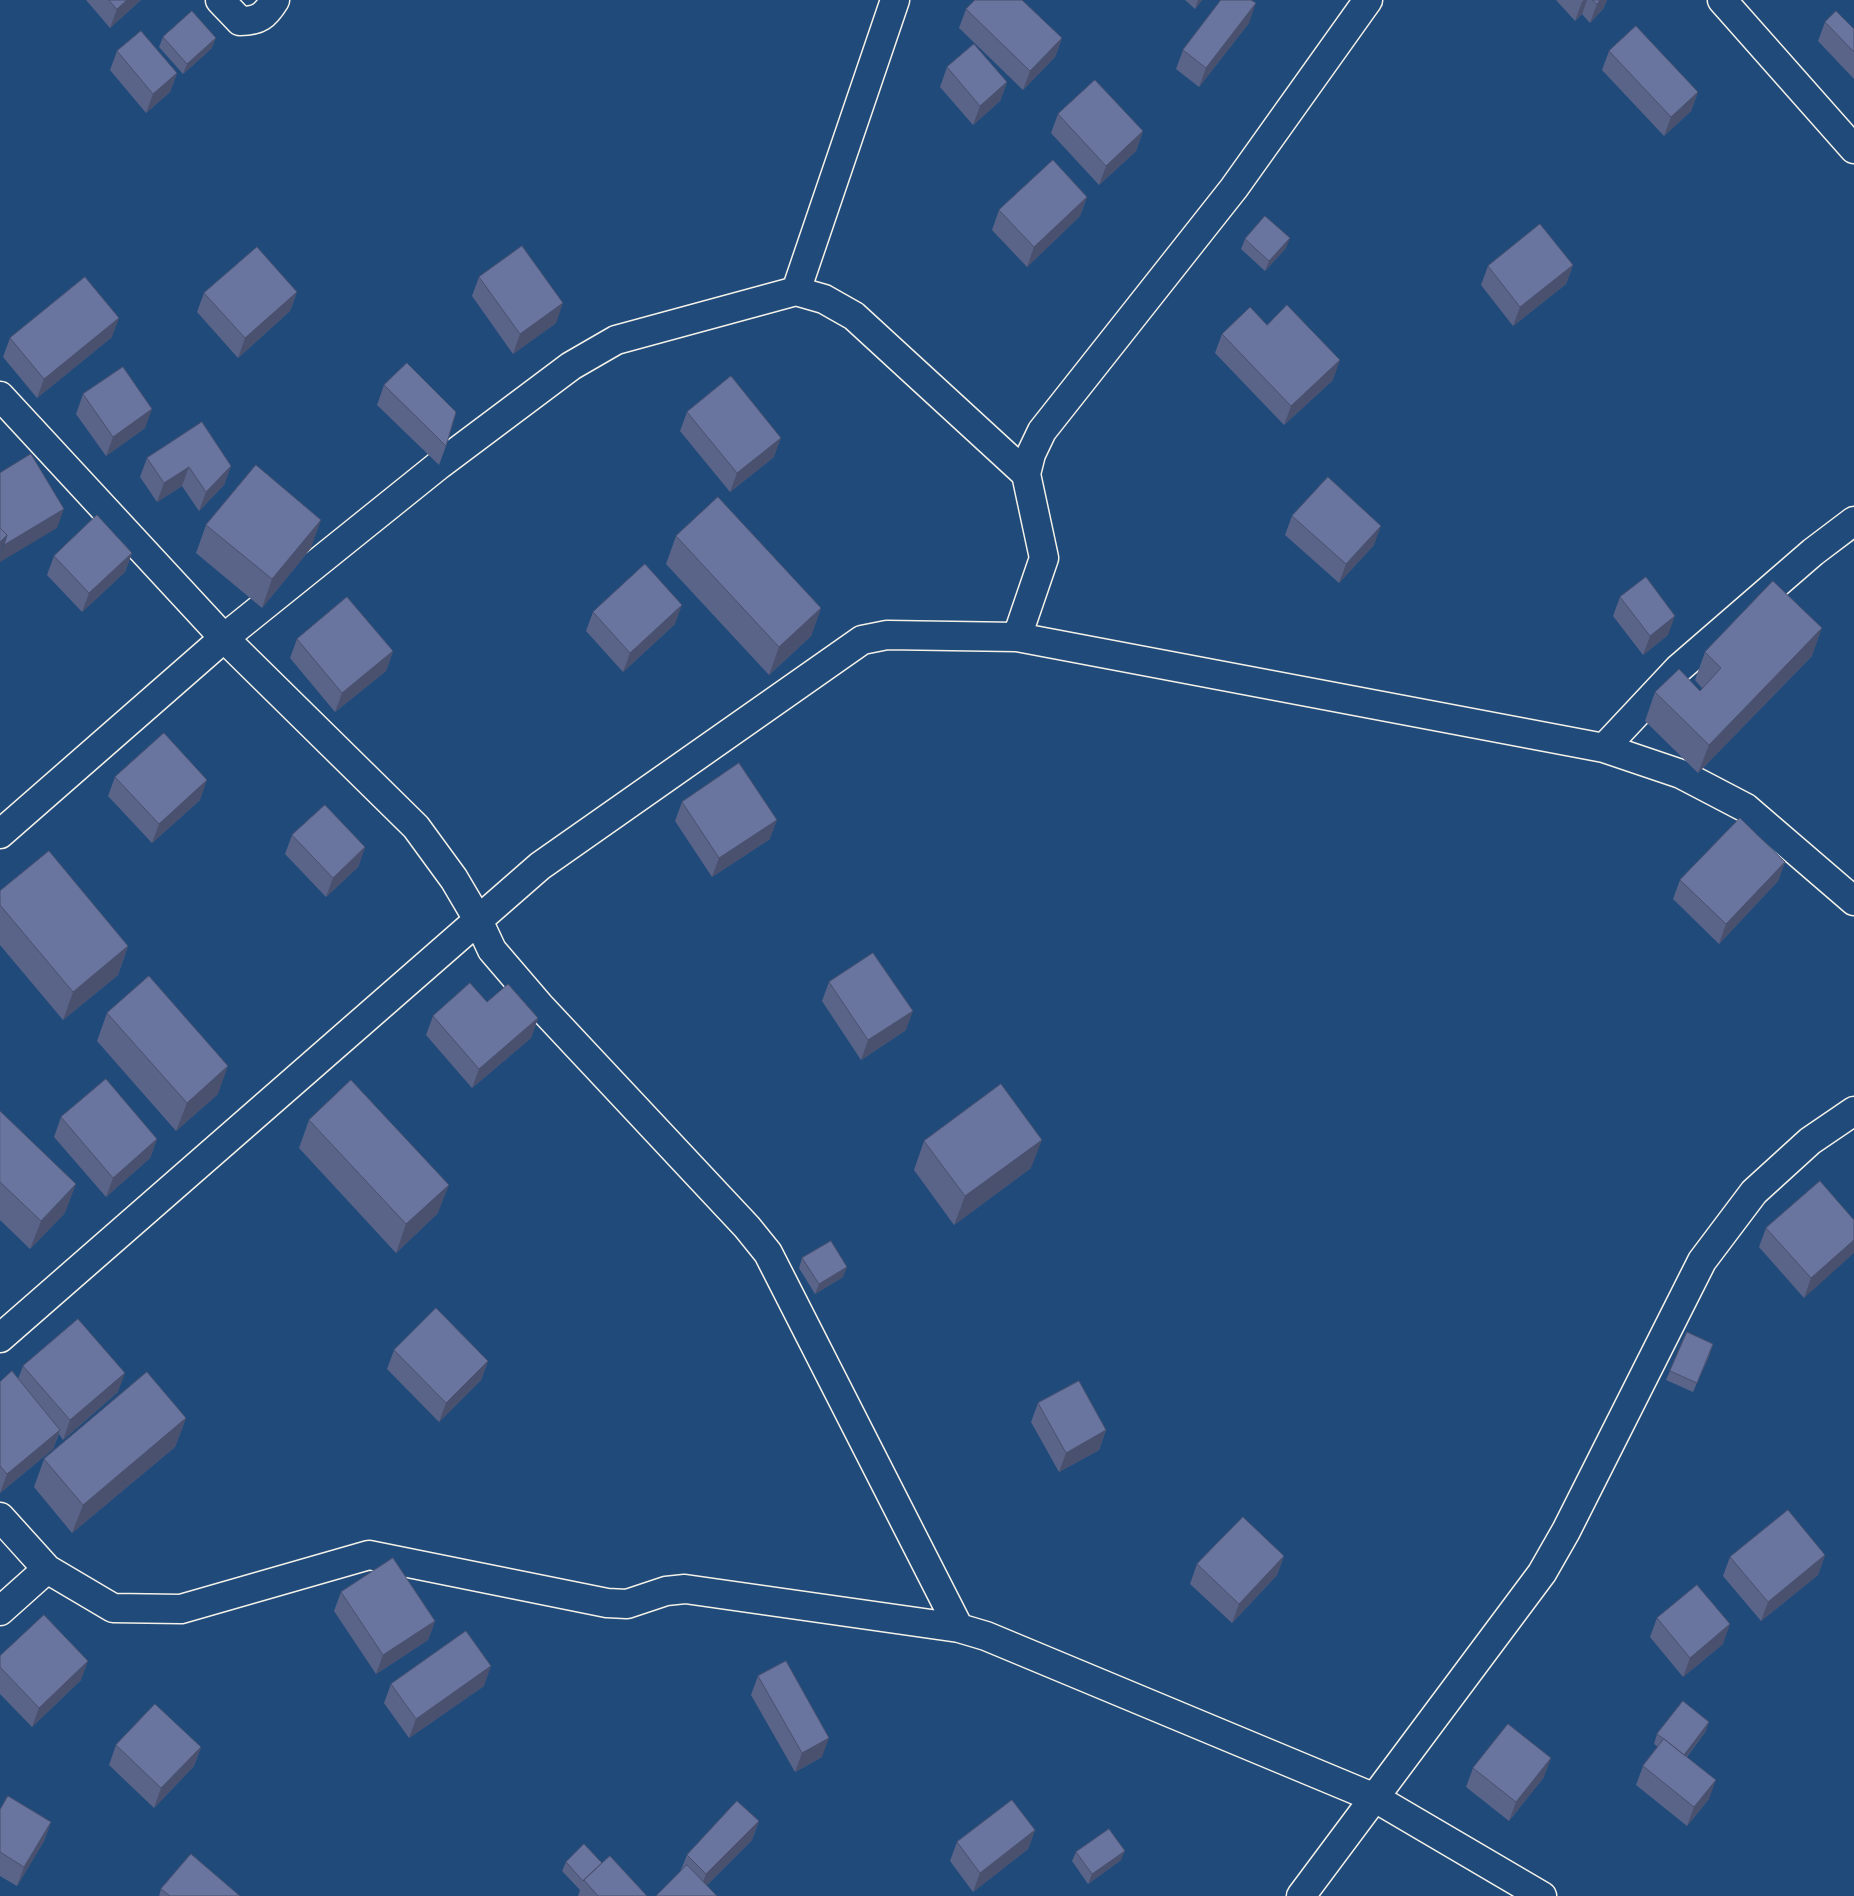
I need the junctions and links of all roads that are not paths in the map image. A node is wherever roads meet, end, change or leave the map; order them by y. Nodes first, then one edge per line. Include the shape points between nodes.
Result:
1 (220, 0) edge
2 (275, 0) edge
3 (895, 0) edge
4 (1368, 0) edge
5 (1722, 0) edge
6 (1854, 149) edge
7 (796, 292) junction
8 (0, 396) edge
9 (1026, 474) junction
10 (1854, 521) edge
11 (1017, 637) junction
12 (224, 638) junction
13 (1604, 748) junction
14 (0, 834) edge
15 (1854, 901) edge
16 (477, 918) junction
17 (1854, 1111) edge
18 (0, 1338) edge
19 (0, 1517) edge
20 (47, 1569) junction
21 (0, 1611) edge
22 (958, 1628) junction
23 (1375, 1798) junction
24 (1301, 1896) edge
25 (1542, 1896) edge

1 - 2 street via 240,21 253,21 267,12
3 - 7 street
4 - 9 street via 1234,188 1042,431
5 - 6 street
7 - 9 street via 824,299 854,316
7 - 12 street via 616,340 571,366 439,465
8 - 12 street
9 - 11 street via 1044,558
10 - 13 street via 1813,552 1678,669
11 - 13 street
11 - 16 street via 887,635 862,640 540,866
12 - 14 street
12 - 16 street via 416,827 454,879
13 - 15 street via 1681,774 1746,808
16 - 18 street
16 - 22 street via 492,950 540,1006 747,1227 768,1254
17 - 23 street via 1810,1141 1754,1192 1702,1261 1542,1573
19 - 20 street
20 - 21 street
20 - 22 street via 113,1608 181,1609 369,1555 607,1602 627,1604 666,1591 685,1589
22 - 23 street via 986,1636
23 - 24 street
23 - 25 street

